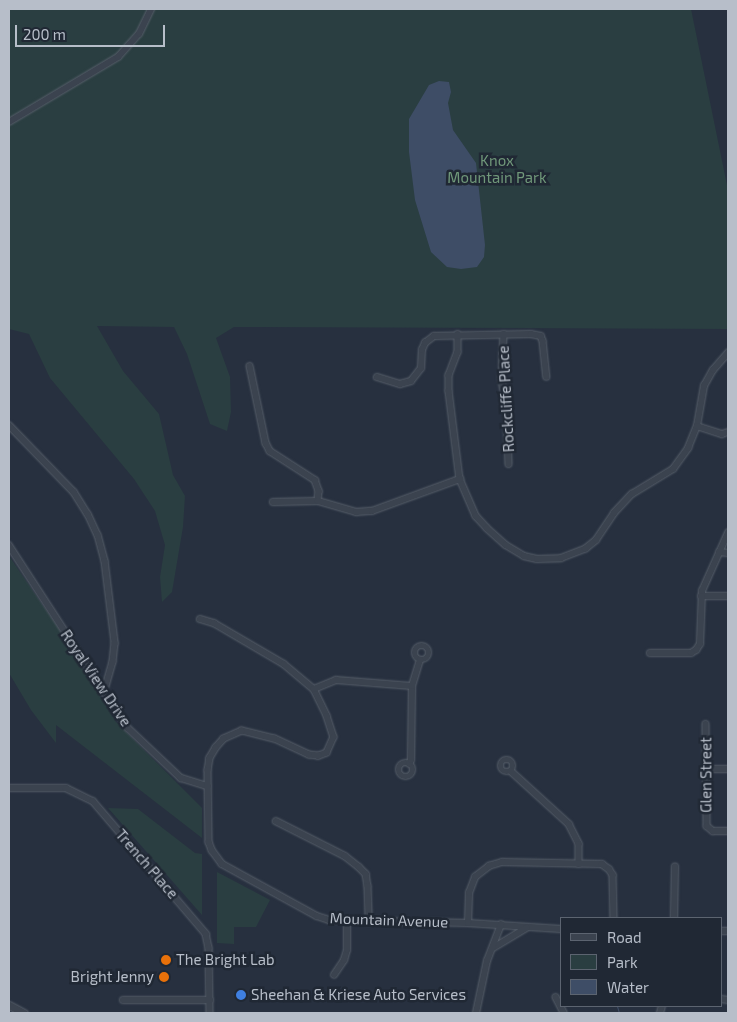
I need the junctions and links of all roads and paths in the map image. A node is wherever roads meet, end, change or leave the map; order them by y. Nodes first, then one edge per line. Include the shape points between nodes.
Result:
1 (151, 9) edge
2 (9, 122) edge
3 (458, 334) junction
4 (504, 334) junction
5 (728, 353) edge
6 (250, 366) dead end
7 (377, 377) dead end
8 (547, 377) dead end
9 (9, 425) edge
10 (696, 426) junction
11 (728, 432) edge
12 (509, 464) dead end
13 (460, 478) junction
14 (318, 501) junction
15 (273, 502) dead end
16 (728, 533) edge
17 (9, 545) edge
18 (719, 552) junction
19 (728, 553) edge
20 (701, 596) junction
21 (728, 596) edge
22 (200, 619) dead end
23 (650, 653) dead end
24 (420, 660) dead end
25 (412, 686) junction
26 (314, 688) junction
27 (104, 693) junction
28 (706, 724) dead end
29 (409, 764) dead end
30 (706, 769) junction
31 (728, 769) edge
32 (512, 771) dead end
33 (208, 786) junction
34 (9, 788) edge
35 (276, 821) dead end
36 (728, 831) edge
37 (579, 864) junction
38 (675, 867) dead end
39 (614, 917) edge
40 (674, 917) edge
41 (347, 922) junction
42 (369, 922) junction
43 (468, 922) junction
44 (500, 925) junction
45 (527, 927) junction
46 (560, 930) edge
47 (492, 949) junction
48 (334, 975) dead end
49 (556, 997) dead end
50 (123, 1000) dead end
51 (210, 1000) junction
52 (9, 1005) edge
53 (560, 1005) edge
54 (24, 1013) edge
55 (210, 1013) edge
56 (476, 1013) edge

1 - 2 street via 139,34 118,57
3 - 4 street
3 - 7 street via 429,339 422,350 421,368 411,381 400,384
3 - 13 street via 459,346 449,375 449,391
4 - 8 street via 541,336
4 - 12 street, Rockcliffe Place via 502,380 507,407
5 - 10 street via 704,386
6 - 14 street via 270,451 315,480
9 - 27 street via 74,492 98,535 105,561 115,643
10 - 11 street via 722,434
10 - 13 street via 688,448 673,469 632,494 596,540 585,549 561,558 524,556 506,545 476,516
13 - 14 street via 372,511 356,512
14 - 15 street
16 - 18 street
17 - 27 street, Royal View Drive
18 - 19 street
18 - 20 street
20 - 21 street
20 - 23 street via 700,644 696,650 691,653
22 - 26 street via 214,623 284,664
24 - 25 street
25 - 26 street via 341,680
25 - 29 street
26 - 33 street via 334,737 327,753 309,755 274,739 242,731 224,739 216,748 210,758
27 - 33 street, Royal View Drive via 128,728 181,778
28 - 30 street, Glen Street
30 - 31 street
30 - 36 street, Glen Street via 707,826 713,831
32 - 37 street via 569,824 579,844
33 - 41 street, Mountain Avenue via 209,842 215,856 229,870 317,916
34 - 51 street, Trench Place via 66,788 93,801 202,928 209,955
35 - 42 street via 360,867 366,874 368,886
37 - 39 street via 602,864 613,875
37 - 43 street via 502,862 489,866 475,876 469,893
38 - 40 street
41 - 42 street, Mountain Avenue
41 - 48 street via 347,950
42 - 43 street, Mountain Avenue
43 - 44 street, Mountain Avenue
44 - 45 street, Mountain Avenue
44 - 47 street
45 - 46 street, Mountain Avenue
45 - 47 street
47 - 56 street
49 - 53 street
50 - 51 street
51 - 55 street, Trench Place
52 - 54 street

